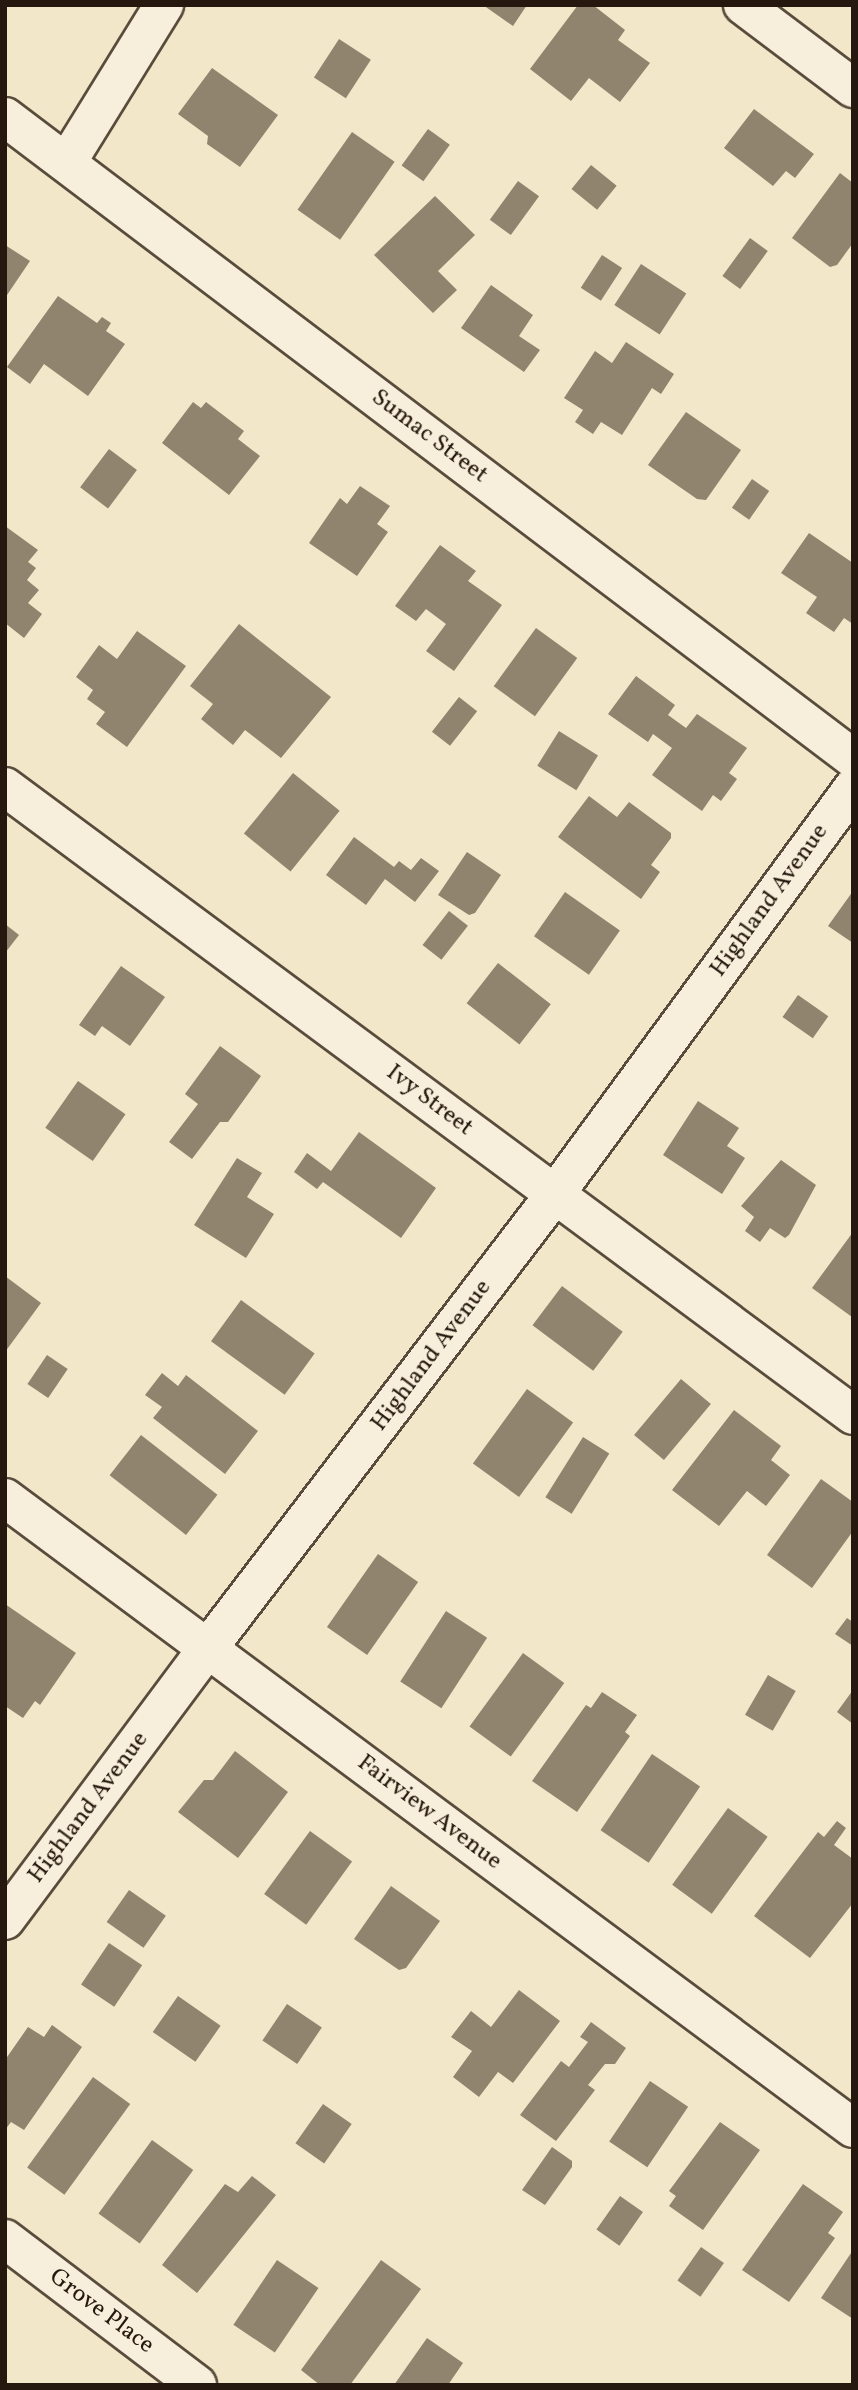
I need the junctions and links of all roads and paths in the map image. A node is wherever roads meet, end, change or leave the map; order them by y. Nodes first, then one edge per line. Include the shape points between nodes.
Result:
1 (164, 5) edge
2 (743, 5) edge
3 (853, 88) edge
4 (5, 117) edge
5 (67, 162) junction
6 (853, 758) edge
7 (5, 787) edge
8 (853, 788) edge
9 (555, 1194) junction
10 (853, 1415) edge
11 (5, 1497) edge
12 (208, 1648) junction
13 (5, 1920) edge
14 (853, 2128) edge
15 (5, 2239) edge
16 (197, 2385) edge

1 - 5 street
2 - 3 street
4 - 5 street, Sumac Street
5 - 6 street, Sumac Street
7 - 9 street, Ivy Street
8 - 9 street, Highland Avenue
9 - 10 street, Ivy Street
9 - 12 street, Highland Avenue
11 - 12 street, Fairview Avenue
12 - 13 street, Highland Avenue
12 - 14 street, Fairview Avenue
15 - 16 street, Grove Place

